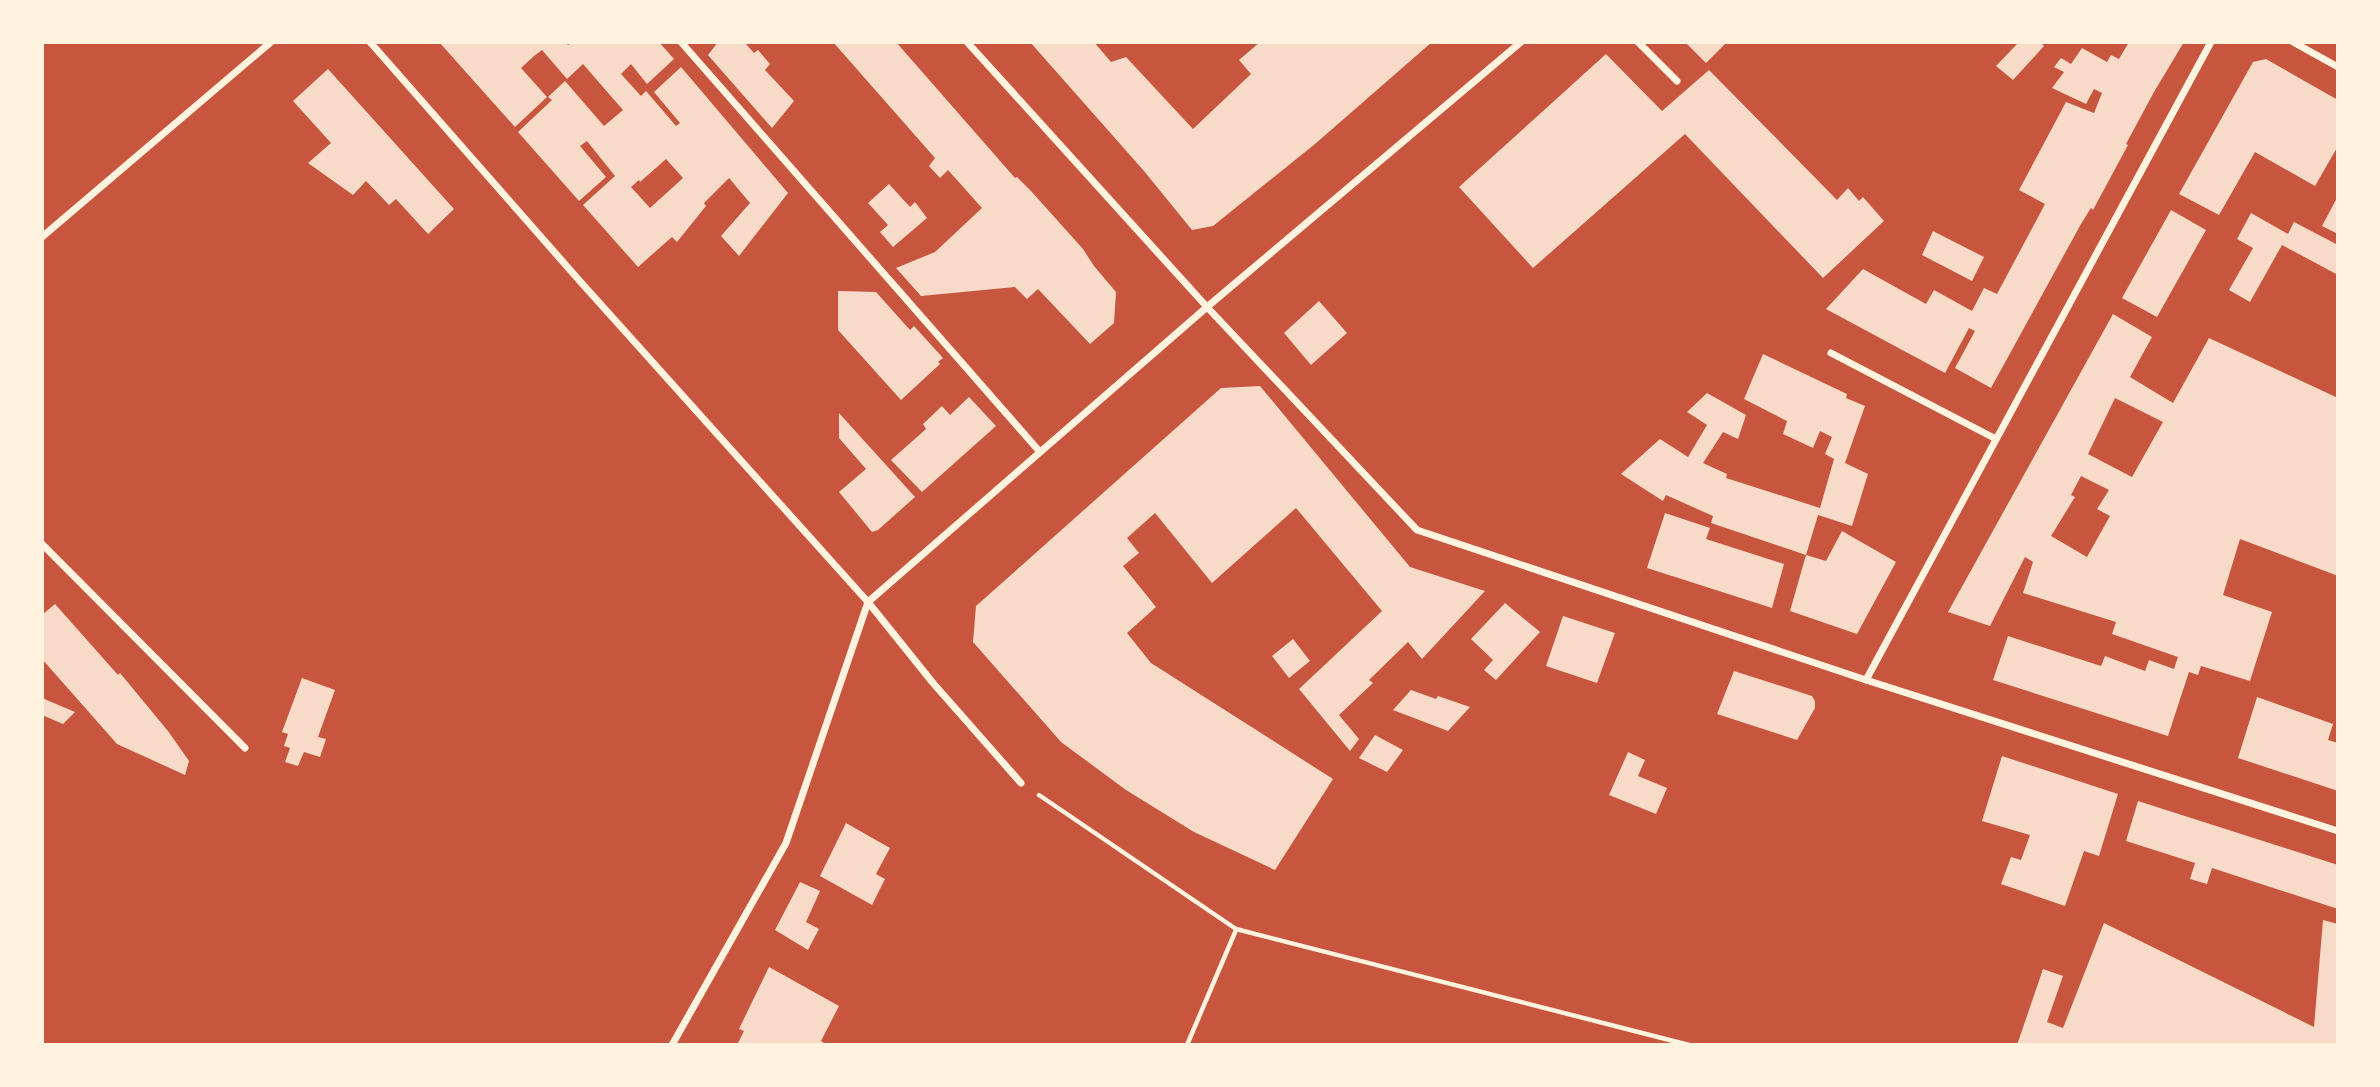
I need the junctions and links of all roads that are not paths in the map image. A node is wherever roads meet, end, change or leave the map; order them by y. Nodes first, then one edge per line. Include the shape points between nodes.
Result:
1 (271, 42) edge
2 (370, 42) edge
3 (681, 42) edge
4 (967, 42) edge
5 (1521, 42) edge
6 (1638, 42) edge
7 (2211, 42) edge
8 (2293, 42) edge
9 (2338, 67) edge
10 (1676, 80) dead end
11 (42, 237) edge
12 (1207, 307) junction
13 (1831, 353) dead end
14 (1996, 439) junction
15 (1040, 452) junction
16 (42, 544) edge
17 (868, 602) junction
18 (1866, 680) junction
19 (246, 748) dead end
20 (1021, 783) road end
21 (2338, 831) edge
22 (672, 1045) edge

1 - 11 street
2 - 17 street
3 - 15 street
4 - 12 street
5 - 12 street
6 - 10 street
7 - 14 street
8 - 9 street
12 - 15 street
12 - 18 street via 1417,530
13 - 14 street
14 - 18 street
15 - 17 street
16 - 19 street
17 - 20 street
17 - 22 street via 786,843
18 - 21 street

